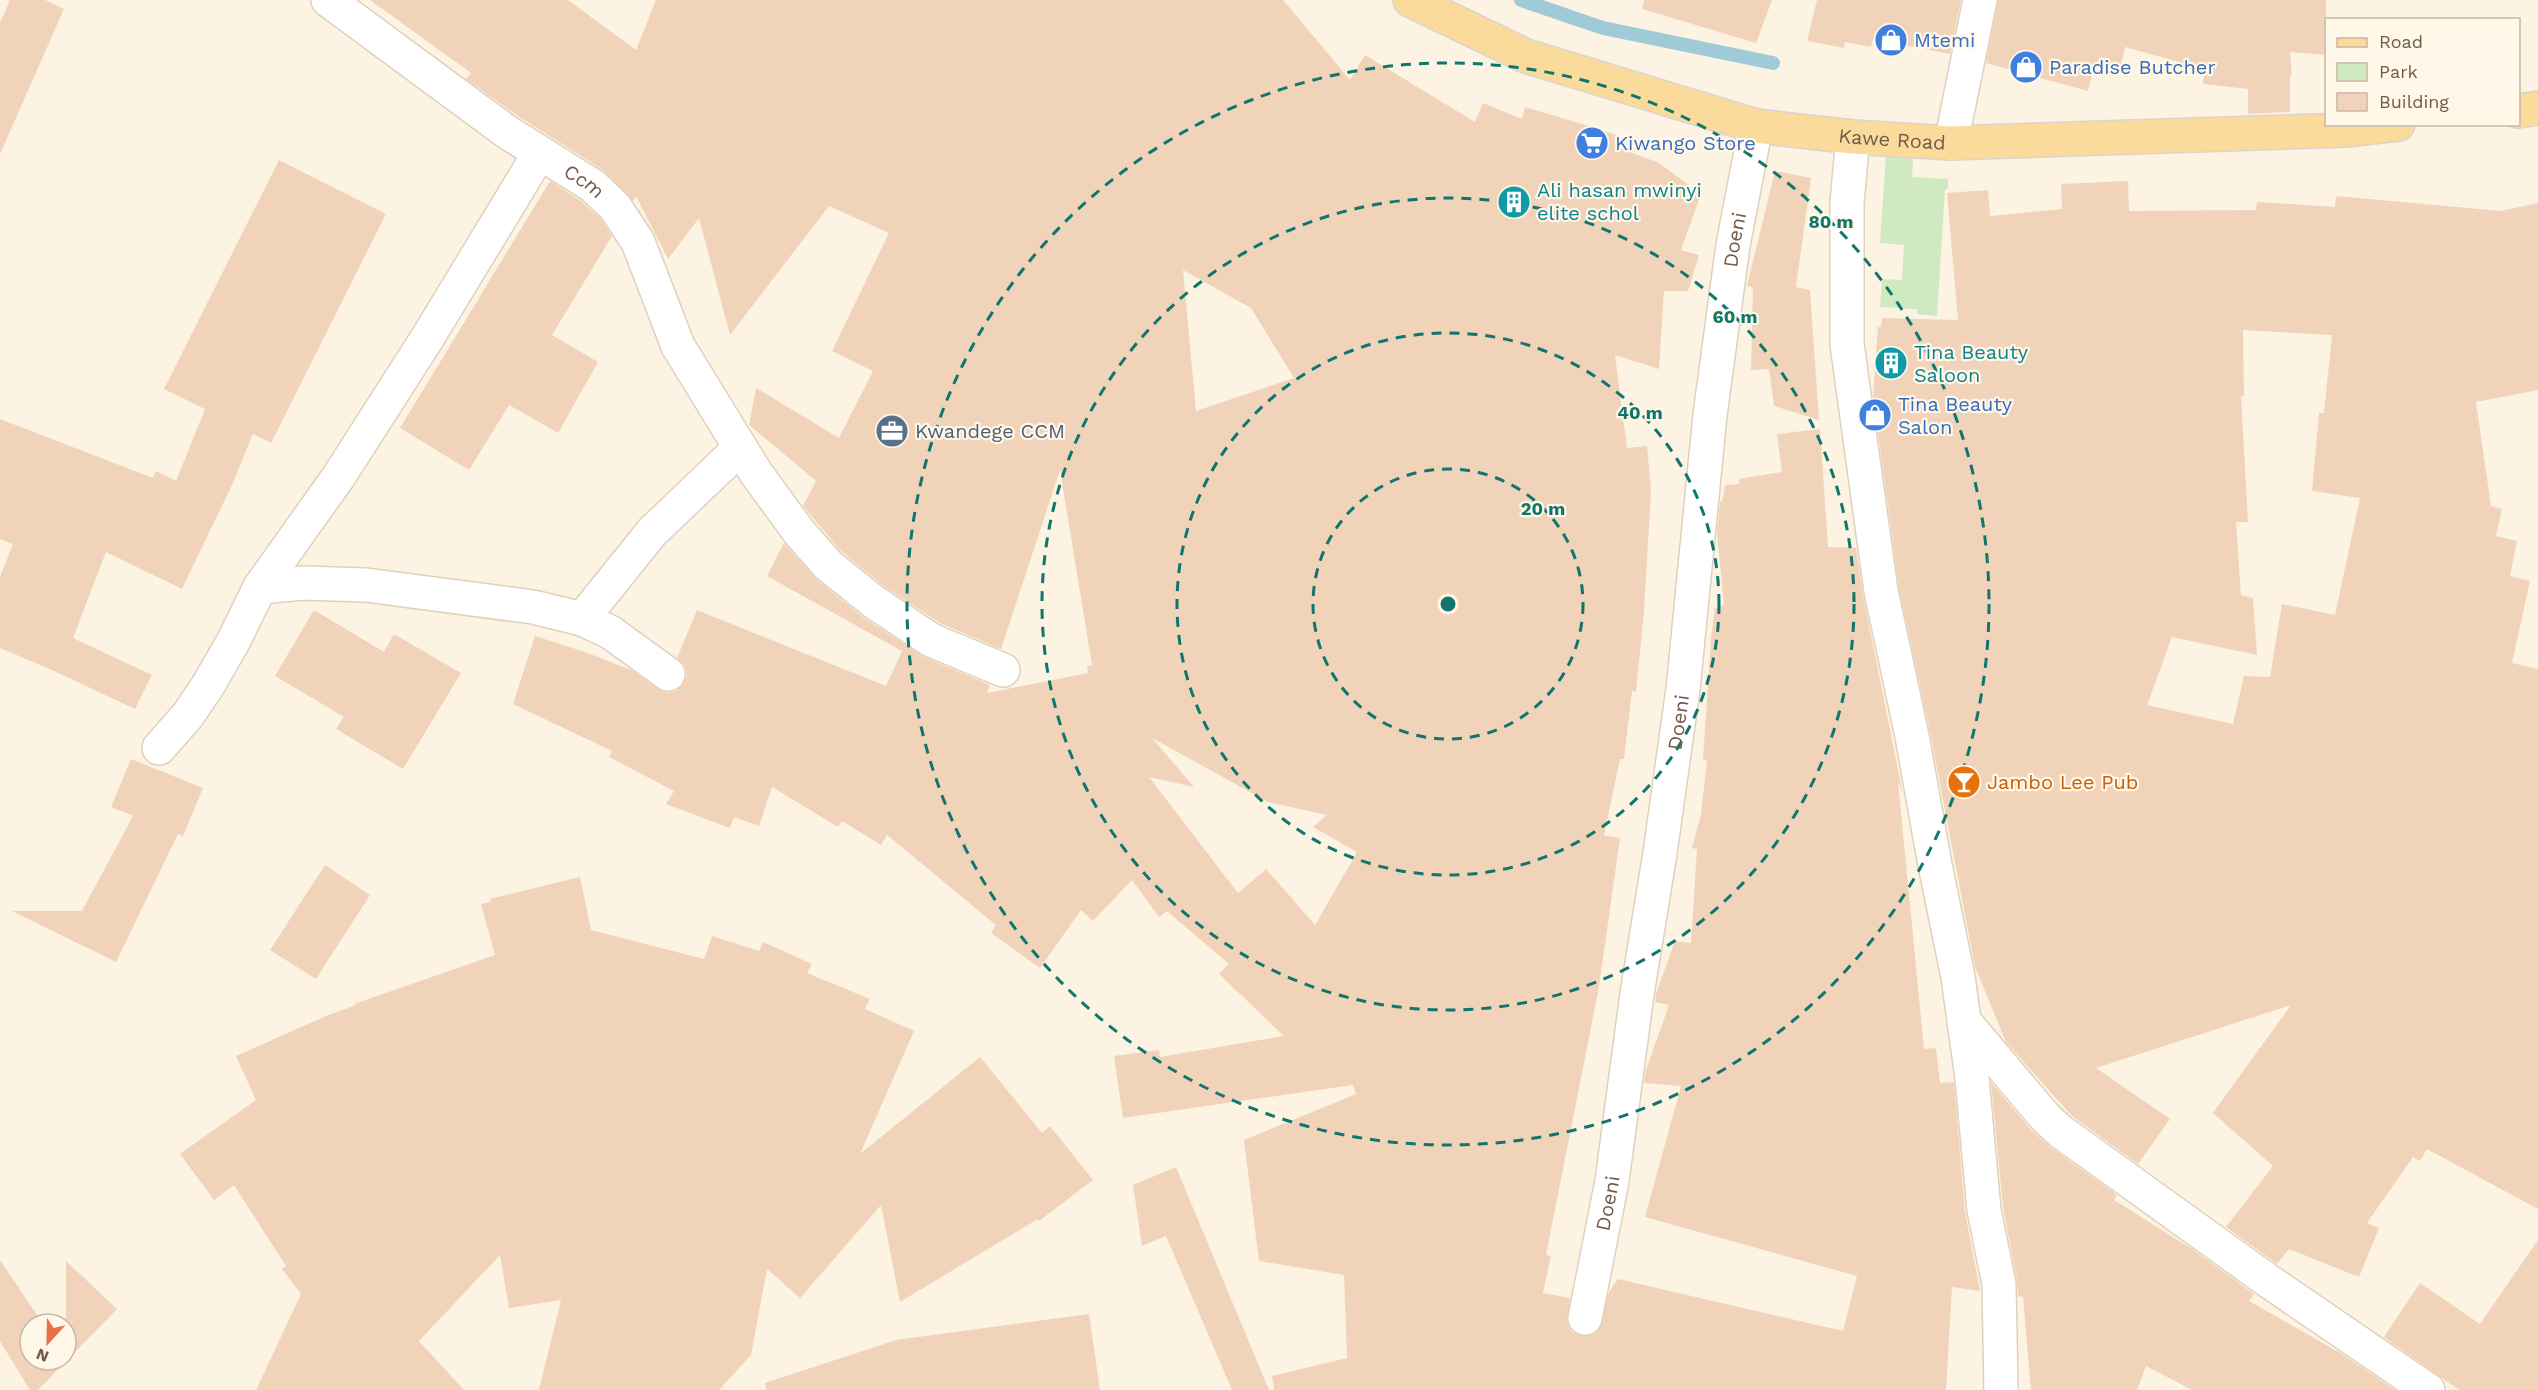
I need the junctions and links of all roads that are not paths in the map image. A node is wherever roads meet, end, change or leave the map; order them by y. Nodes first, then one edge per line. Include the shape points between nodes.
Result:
1 (328, 0) edge
2 (1410, 0) edge
3 (1980, 0) edge
4 (2538, 108) edge
5 (2520, 111) edge
6 (1756, 126) junction
7 (2381, 126) edge
8 (1853, 137) junction
9 (1951, 142) junction
10 (539, 154) junction
11 (740, 448) junction
12 (260, 586) junction
13 (582, 619) junction
14 (1003, 670) dead end
15 (668, 674) dead end
16 (159, 748) dead end
17 (1964, 1021) junction
18 (1585, 1318) dead end
19 (2001, 1390) edge
20 (2428, 1390) edge

1 - 10 street, Ccm
2 - 6 main road, Kawe Road via 1526,56
3 - 9 street
4 - 5 main road
6 - 8 main road, Kawe Road
6 - 18 street, Doeni via 1733,245 1710,415 1683,689 1660,853 1612,1181
7 - 9 main road, Kawe Road
8 - 9 main road, Kawe Road
8 - 17 street via 1848,203 1847,344 1881,591 1959,977
10 - 11 street, Ccm via 593,186 615,207 638,242 678,346
10 - 12 street via 428,337 300,533
11 - 13 street via 652,532
11 - 14 street, Ccm via 799,532 828,565 931,640
12 - 13 street via 366,585 533,607
12 - 16 street via 207,687
13 - 15 street via 610,632
17 - 19 street via 1984,1210 1999,1284
17 - 20 street via 2060,1131

